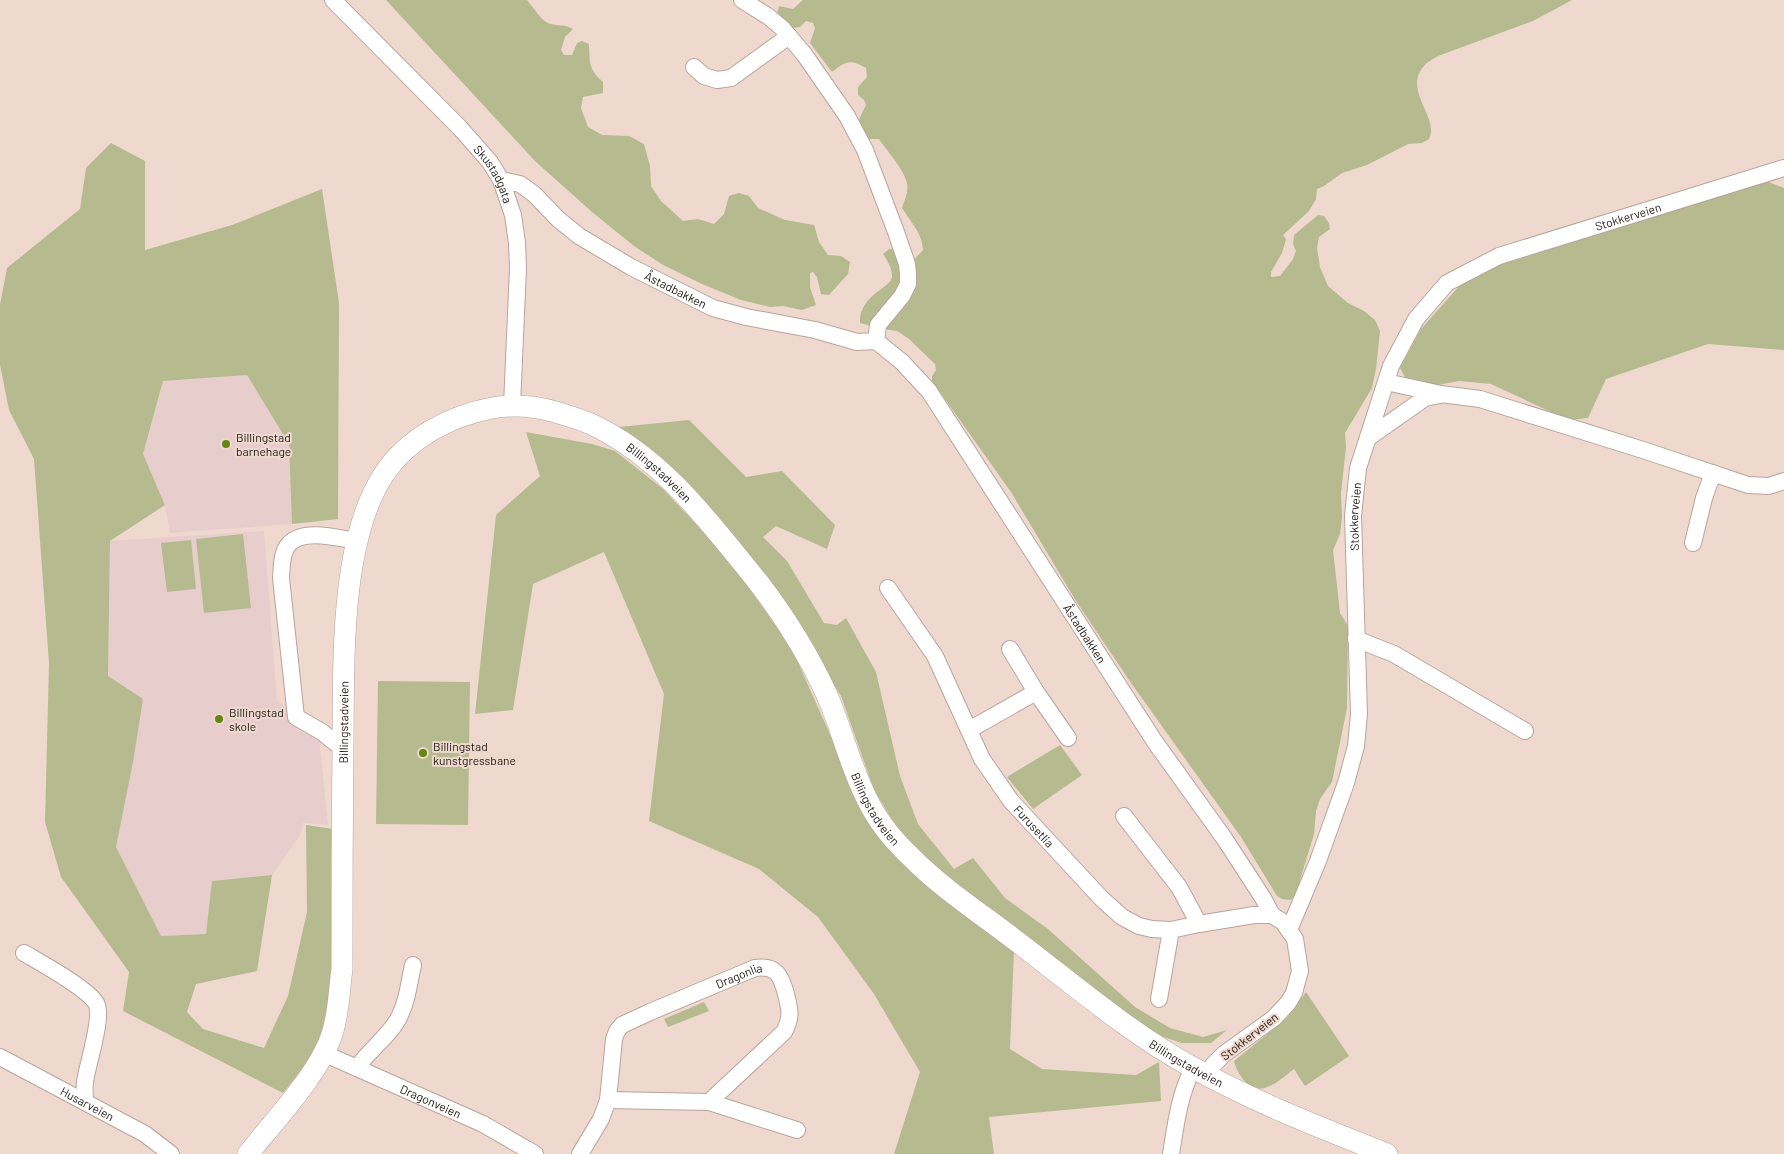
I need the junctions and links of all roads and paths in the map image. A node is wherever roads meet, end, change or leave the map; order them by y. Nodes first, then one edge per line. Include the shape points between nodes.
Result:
1 (333, 0) edge
2 (742, 0) edge
3 (789, 36) junction
4 (694, 66) dead end
5 (1784, 168) edge
6 (501, 180) junction
7 (876, 341) junction
8 (1386, 382) junction
9 (1441, 394) junction
10 (512, 404) junction
11 (1368, 438) junction
12 (1713, 474) junction
13 (1784, 481) edge
14 (357, 541) junction
15 (1693, 543) dead end
16 (888, 588) dead end
17 (1356, 639) junction
18 (1010, 649) dead end
19 (1036, 692) junction
20 (969, 730) junction
21 (1525, 731) dead end
22 (1068, 738) dead end
23 (343, 749) junction
24 (1124, 816) dead end
25 (1272, 915) junction
26 (1199, 924) junction
27 (1172, 930) junction
28 (1289, 930) junction
29 (24, 953) dead end
30 (413, 965) dead end
31 (1159, 999) dead end
32 (323, 1053) junction
33 (0, 1057) edge
34 (357, 1068) junction
35 (1200, 1072) junction
36 (608, 1100) junction
37 (85, 1101) junction
38 (709, 1102) junction
39 (797, 1130) dead end
40 (171, 1154) edge
41 (248, 1154) edge
42 (535, 1154) edge
43 (580, 1154) edge
44 (1171, 1154) edge
45 (1387, 1154) edge

1 - 6 street, Skustadgata via 460,128 490,162
2 - 3 street via 769,17
3 - 4 street via 731,78 717,80 704,76
3 - 7 street via 857,134 907,264 908,284 878,326
5 - 8 street, Stokkerveien via 1499,256 1447,283 1416,319
6 - 7 street, Åstadbakken via 520,184 534,194 579,236 714,308 856,342
6 - 10 street, Skustadgata via 513,215 517,243
7 - 25 street, Åstadbakken via 902,362 929,391 1155,742 1224,838
8 - 9 street
8 - 11 street, Stokkerveien
9 - 11 street via 1425,398
9 - 12 street via 1480,399
10 - 14 main road, Billingstadveien via 485,409 441,424 407,447 384,474 367,507
10 - 35 main road, Billingstadveien via 544,409 587,422 622,440 662,471 761,586 797,640 826,692 864,794 875,814 906,853 1121,1020
11 - 17 street, Stokkerveien via 1358,468 1353,516
12 - 13 street via 1748,485 1769,486
12 - 15 street
14 - 23 main road, Billingstadveien via 344,655
14 - 23 street via 300,536 289,544 283,557 281,578 296,717
16 - 20 street, Furusetlia via 935,656
17 - 21 street via 1394,654
17 - 28 street, Stokkerveien via 1359,714 1356,746 1318,861
18 - 19 street
19 - 20 street
19 - 22 street
20 - 27 street, Furusetlia via 982,759 1011,801 1102,899 1122,917 1139,926
23 - 32 main road, Billingstadveien via 342,969 332,1034
24 - 26 street via 1179,887
25 - 26 street, Furusetlia
25 - 28 street, Åstadbakken
26 - 27 street, Furusetlia
27 - 31 street
28 - 35 street, Stokkerveien via 1296,939 1300,971 1288,1003 1274,1018
29 - 37 street via 55,971 96,1004 99,1020 85,1082
30 - 34 street via 407,996 397,1020
32 - 34 street, Dragonveien
32 - 41 main road, Billingstadveien via 306,1081
33 - 37 street, Husarveien
34 - 42 street, Dragonveien via 483,1124
35 - 44 street, Stokkerveien via 1184,1085
35 - 45 main road, Billingstadveien via 1293,1116
36 - 38 street
36 - 38 street, Dragonlia via 614,1039 622,1025 755,968 770,968 782,978 790,1010 788,1024 784,1032
36 - 43 street, Dragonlia via 601,1119
37 - 40 street, Husarveien via 145,1134
38 - 39 street

